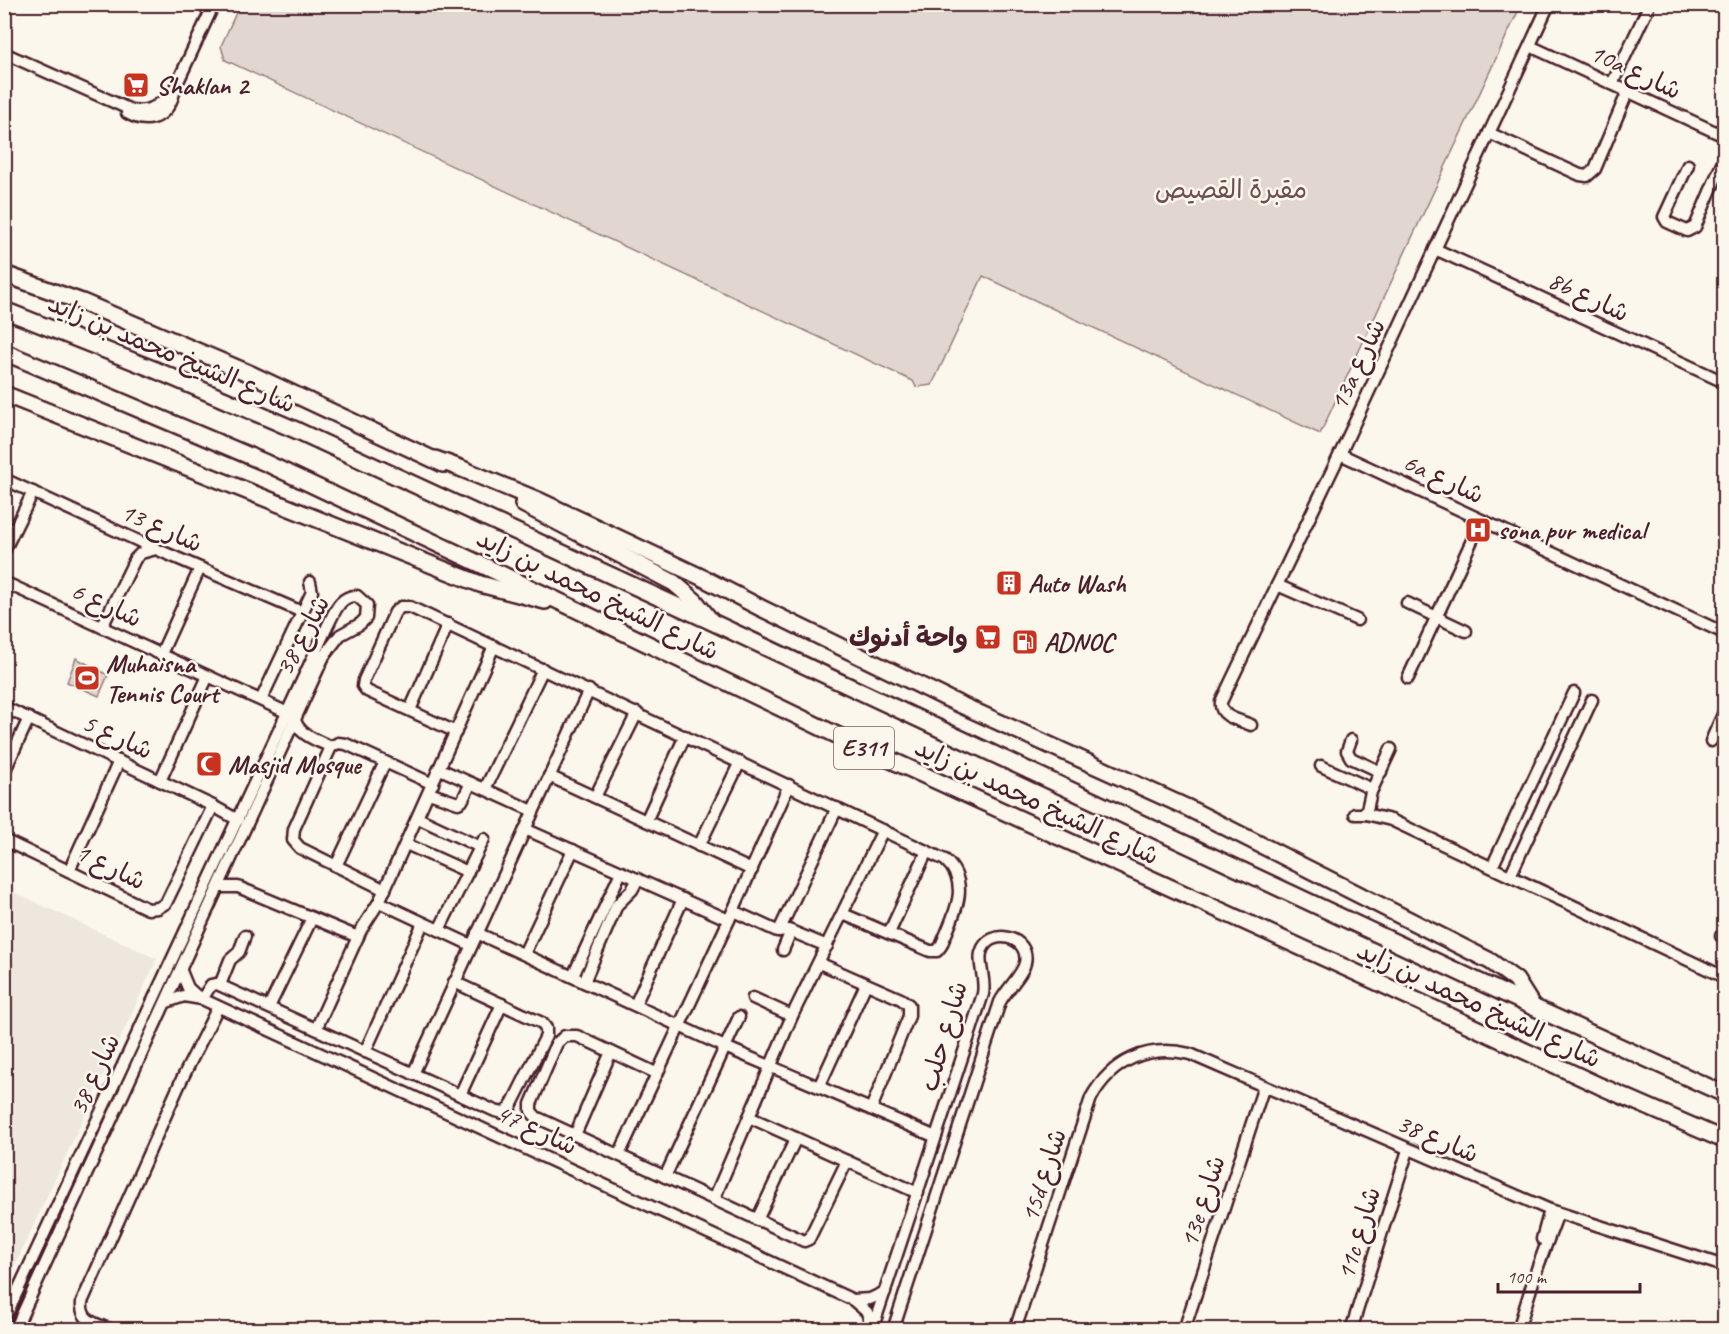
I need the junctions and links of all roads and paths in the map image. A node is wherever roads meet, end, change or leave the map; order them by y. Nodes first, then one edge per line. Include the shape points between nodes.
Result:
1 (214, 4) edge
2 (1549, 4) edge
3 (1648, 8) dead end
4 (1530, 46) junction
5 (4, 53) edge
6 (1612, 84) junction
7 (1628, 91) junction
8 (1723, 132) edge
9 (1489, 133) junction
10 (1725, 159) edge
11 (1688, 165) dead end
12 (1435, 249) junction
13 (4, 263) edge
14 (4, 274) edge
15 (82, 302) junction
16 (4, 309) edge
17 (4, 352) edge
18 (1725, 382) edge
19 (4, 394) edge
20 (1340, 454) junction
21 (435, 459) junction
22 (4, 479) edge
23 (33, 492) junction
24 (1481, 521) junction
25 (128, 537) junction
26 (156, 549) junction
27 (4, 551) edge
28 (131, 565) junction
29 (200, 568) junction
30 (4, 582) edge
31 (310, 582) dead end
32 (1277, 585) junction
33 (1407, 603) dead end
34 (571, 607) junction
35 (337, 608) junction
36 (302, 612) junction
37 (1436, 617) junction
38 (1357, 620) dead end
39 (712, 622) junction
40 (448, 624) junction
41 (356, 626) junction
42 (102, 627) junction
43 (1466, 631) dead end
44 (1725, 633) edge
45 (495, 646) junction
46 (161, 654) junction
47 (543, 669) junction
48 (208, 676) junction
49 (1408, 678) dead end
50 (589, 690) junction
51 (1574, 693) dead end
52 (261, 700) junction
53 (1592, 700) dead end
54 (4, 707) edge
55 (410, 710) junction
56 (1725, 712) edge
57 (637, 713) junction
58 (291, 717) junction
59 (29, 718) junction
60 (1251, 725) dead end
61 (456, 732) junction
62 (305, 735) junction
63 (685, 736) junction
64 (288, 737) junction
65 (1351, 740) dead end
66 (1711, 741) dead end
67 (331, 747) junction
68 (1392, 749) dead end
69 (1354, 760) junction
70 (119, 761) junction
71 (385, 762) junction
72 (740, 762) junction
73 (1321, 766) dead end
74 (440, 769) junction
75 (4, 772) edge
76 (1381, 772) junction
77 (549, 776) junction
78 (1345, 778) junction
79 (160, 781) junction
80 (471, 783) junction
81 (789, 785) junction
82 (431, 788) junction
83 (485, 789) junction
84 (1372, 789) junction
85 (596, 797) junction
86 (213, 806) junction
87 (837, 808) junction
88 (533, 811) junction
89 (239, 817) junction
90 (418, 818) junction
91 (646, 821) junction
92 (525, 829) junction
93 (883, 830) junction
94 (4, 840) edge
95 (406, 844) junction
96 (699, 846) junction
97 (573, 850) junction
98 (927, 851) junction
99 (336, 866) junction
100 (1492, 867) junction
101 (69, 870) junction
102 (752, 870) junction
103 (227, 871) junction
104 (468, 872) junction
105 (621, 872) junction
106 (1510, 876) junction
107 (638, 879) junction
108 (219, 887) junction
109 (238, 887) junction
110 (385, 890) junction
111 (683, 900) junction
112 (379, 902) junction
113 (843, 914) junction
114 (731, 916) junction
115 (312, 918) junction
116 (423, 922) junction
117 (439, 930) junction
118 (779, 931) junction
119 (791, 931) junction
120 (477, 933) junction
121 (889, 933) junction
122 (245, 936) dead end
123 (358, 937) junction
124 (471, 945) junction
125 (827, 946) junction
126 (783, 950) dead end
127 (524, 954) junction
128 (819, 963) junction
129 (181, 971) junction
130 (573, 976) junction
131 (1725, 977) edge
132 (454, 982) junction
133 (584, 982) junction
134 (866, 984) junction
135 (220, 985) junction
136 (753, 998) dead end
137 (202, 999) junction
138 (167, 1002) junction
139 (502, 1004) junction
140 (635, 1005) junction
141 (218, 1007) junction
142 (269, 1007) junction
143 (1533, 1007) junction
144 (792, 1016) junction
145 (739, 1017) dead end
146 (679, 1025) junction
147 (316, 1029) junction
148 (726, 1047) junction
149 (365, 1052) junction
150 (611, 1052) junction
151 (1138, 1055) joint
152 (770, 1066) junction
153 (656, 1073) junction
154 (413, 1074) junction
155 (1264, 1086) junction
156 (819, 1087) junction
157 (1725, 1094) edge
158 (460, 1095) junction
159 (871, 1110) junction
160 (749, 1117) junction
161 (575, 1135) junction
162 (936, 1137) junction
163 (796, 1138) junction
164 (1725, 1140) edge
165 (1408, 1150) junction
166 (619, 1155) junction
167 (847, 1161) junction
168 (665, 1177) junction
169 (918, 1193) junction
170 (714, 1199) junction
171 (1554, 1212) junction
172 (757, 1220) junction
173 (1725, 1266) edge
174 (885, 1292) junction
175 (853, 1300) junction
176 (4, 1320) edge
177 (896, 1327) edge
178 (15, 1329) edge
179 (112, 1329) edge
180 (872, 1329) edge
181 (1016, 1329) edge
182 (1184, 1329) edge
183 (1351, 1329) edge
184 (1518, 1329) edge

1 - 5 street via 169,105 153,118 139,118
2 - 4 street, 13a شارع
3 - 6 street
4 - 6 street, 10a شارع
4 - 9 street, 13a شارع
6 - 7 street, 10a شارع
7 - 8 street, 10a شارع
7 - 9 street via 1595,169 1587,176
9 - 12 street, 13a شارع
10 - 11 street via 1695,227 1688,231 1664,217
12 - 18 street, 8b شارع
12 - 20 street, 13a شارع
13 - 15 highway
14 - 15 highway
15 - 21 highway
16 - 39 highway, شارع الشيخ محمد بن زايد / E311 via 298,431
17 - 34 highway, شارع الشيخ محمد بن زايد / E311 via 266,463
19 - 34 highway via 480,584
20 - 24 street, 6a شارع
20 - 32 street, 13a شارع
21 - 39 highway via 674,584
21 - 143 highway via 558,509 948,699 1217,823 1490,961 1516,980
22 - 23 street, شارع 13
23 - 25 street, شارع 13
23 - 27 street
24 - 37 street
24 - 44 street, 6a شارع
25 - 26 street, شارع 13
25 - 28 street via 133,551
26 - 28 street via 141,554
26 - 29 street, شارع 13
28 - 42 street
29 - 36 street, شارع 13
29 - 46 street
30 - 42 street, شارع 6
31 - 36 street via 312,592
32 - 38 street
32 - 60 street, 13a شارع via 1220,705 1225,714
33 - 37 street
34 - 164 highway, شارع الشيخ محمد بن زايد / E311 via 845,739
35 - 41 street via 340,620
35 - 41 street, شارع 38 via 348,596 364,601 368,609 366,618
35 - 58 street, شارع 38
36 - 52 street
37 - 43 street
37 - 49 street
39 - 143 highway, شارع الشيخ محمد بن زايد / E311
40 - 45 street
40 - 55 street
40 - 55 street via 410,607 398,609 364,680 368,691
41 - 58 street, شارع 38 via 340,635 328,649
42 - 46 street, شارع 6
45 - 47 street
45 - 61 street
46 - 48 street, شارع 6
47 - 50 street
47 - 83 street
48 - 52 street, شارع 6
48 - 79 street
50 - 57 street
50 - 77 street
51 - 100 street
52 - 58 street, شارع 6
53 - 106 street
54 - 59 street, شارع 5
55 - 61 street
56 - 66 street
57 - 63 street
57 - 85 street
58 - 62 street
58 - 64 street, شارع 38
58 - 89 street, شارع 38
59 - 70 street, شارع 5
59 - 75 street
61 - 74 street
62 - 64 street
62 - 67 street
63 - 72 street
63 - 91 street
64 - 103 street, شارع 38
65 - 69 street via 1347,750
67 - 71 street via 346,744
67 - 99 street via 292,834 300,848
68 - 76 street
69 - 76 street
69 - 78 street
70 - 79 street, شارع 5
70 - 101 street
71 - 82 street
71 - 99 street
72 - 81 street
72 - 96 street
73 - 78 street
74 - 80 street
74 - 82 street
76 - 84 street
77 - 85 street
77 - 88 street
78 - 84 street
79 - 86 street, شارع 5
80 - 82 street via 458,803
80 - 83 street
81 - 87 street
81 - 102 street
82 - 90 street
83 - 88 street
84 - 100 street via 1360,814 1391,820
85 - 91 street
86 - 89 street, شارع 5 via 222,806
86 - 101 street, شارع 1 via 166,903 158,908 148,909
87 - 93 street
87 - 118 street
88 - 92 street
89 - 176 street, شارع 38
90 - 95 street
90 - 104 street via 482,843
91 - 96 street
92 - 97 street
92 - 120 street
93 - 98 street
93 - 113 street
94 - 101 street, شارع 1
95 - 104 street
95 - 110 street
96 - 102 street
97 - 105 street
97 - 127 street
98 - 121 street
98 - 121 street via 948,862 960,889 942,946 933,951
99 - 110 street
100 - 106 street
102 - 114 street
103 - 108 street, شارع 38
103 - 109 street
104 - 117 street
105 - 107 street
105 - 130 street
106 - 131 street
107 - 111 street
107 - 133 street via 617,905
108 - 109 street
108 - 129 street, شارع 38
109 - 115 street
110 - 112 street
111 - 114 street
111 - 140 street
112 - 116 street
112 - 123 street
113 - 121 street
113 - 125 street
114 - 118 street
114 - 146 street
115 - 123 street
115 - 142 street
116 - 117 street
116 - 149 street
117 - 124 street
118 - 119 street
119 - 125 street
119 - 126 street
120 - 124 street
120 - 127 street
122 - 135 street
123 - 147 street
124 - 132 street
125 - 128 street
127 - 130 street
128 - 134 street
128 - 144 street
129 - 137 street, شارع 47 via 188,988
129 - 138 street, شارع 38
130 - 133 street
132 - 139 street
132 - 154 street
133 - 140 street
134 - 156 street
134 - 159 street via 906,1001 911,1011
135 - 137 street via 211,985
135 - 142 street
136 - 144 street
137 - 138 street, شارع 47 via 184,996
137 - 141 street, شارع 47
138 - 178 street, شارع 38
139 - 158 street
139 - 158 street via 542,1023 546,1036 507,1111 495,1111
140 - 146 street
141 - 175 street, شارع 47
141 - 179 street via 82,1302 87,1320
142 - 147 street
143 - 157 highway, شارع الشيخ محمد بن زايد / E311
144 - 152 street
145 - 148 street
146 - 148 street
146 - 153 street
147 - 149 street
148 - 152 street
148 - 168 street
149 - 154 street
150 - 153 street
150 - 161 street
150 - 161 street via 571,1035 557,1043 531,1111
151 - 155 street, شارع 38 via 1159,1050 1190,1054
151 - 181 street, 15d شارع via 1111,1071 1091,1098
152 - 156 street
152 - 160 street
153 - 166 street
154 - 158 street
155 - 165 street, شارع 38
155 - 182 street, 13e شارع
156 - 159 street
159 - 162 street
160 - 163 street
160 - 170 street
161 - 166 street
162 - 169 street, شارع حلب
162 - 177 street, شارع حلب via 983,994 981,954 988,941 1009,937 1021,945 1025,965 1000,1002
163 - 167 street
163 - 172 street
165 - 171 street, شارع 38
165 - 183 street, 11c شارع
166 - 168 street
167 - 169 street
167 - 172 street via 807,1240
168 - 170 street
169 - 174 street, شارع حلب
170 - 172 street
171 - 173 street, شارع 38
171 - 184 street
174 - 175 street via 870,1299
174 - 180 street, شارع حلب
175 - 180 street, شارع 47 via 867,1312

